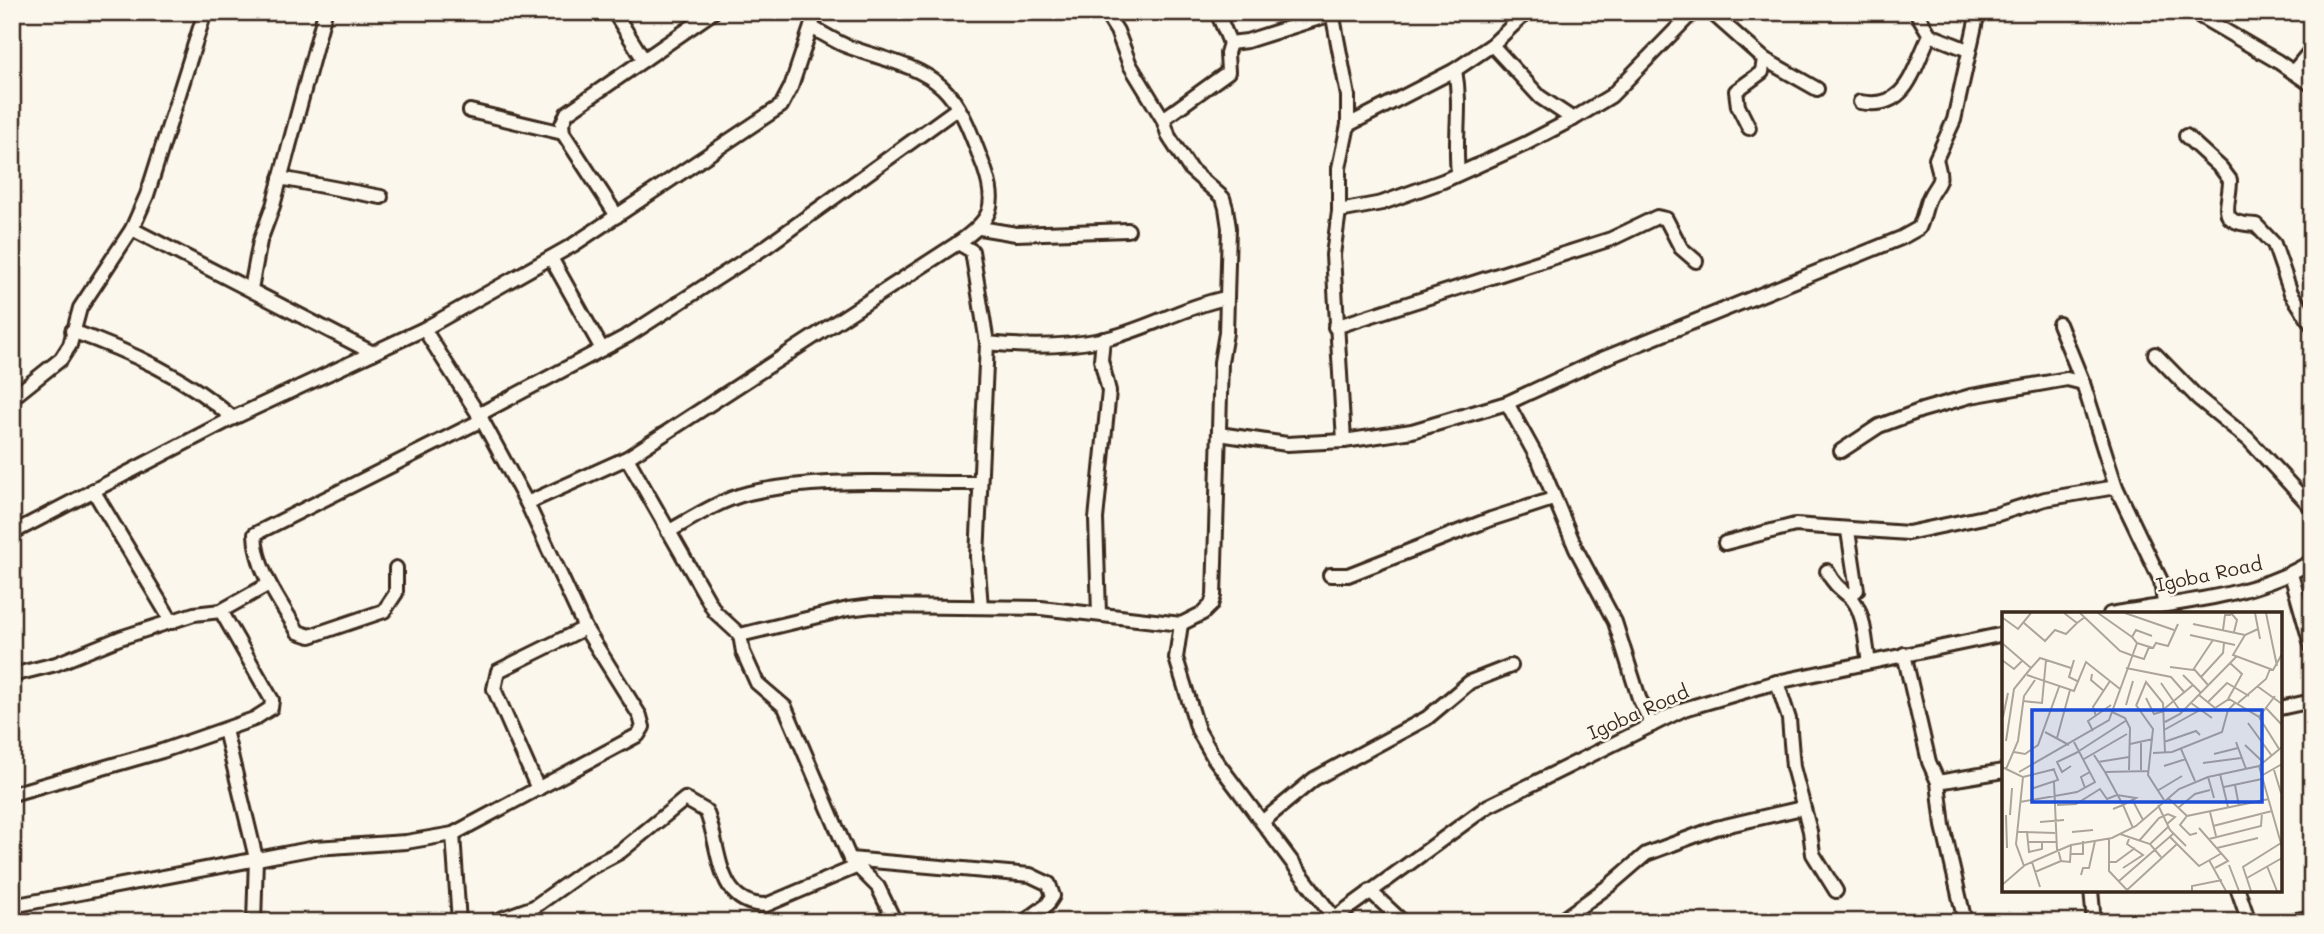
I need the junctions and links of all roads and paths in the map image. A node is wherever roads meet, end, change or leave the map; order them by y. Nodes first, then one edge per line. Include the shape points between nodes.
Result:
1 (205, 12) edge
2 (325, 12) edge
3 (614, 12) edge
4 (713, 12) edge
5 (816, 12) edge
6 (1105, 12) edge
7 (1217, 12) edge
8 (1505, 12) edge
9 (1527, 12) edge
10 (1693, 12) edge
11 (1711, 12) edge
12 (1916, 12) edge
13 (1978, 12) edge
14 (2193, 12) edge
15 (1332, 13) edge
16 (811, 27) junction
17 (1509, 27) junction
18 (1930, 35) junction
19 (1230, 43) junction
20 (1492, 45) junction
21 (2312, 49) edge
22 (1968, 50) junction
23 (1764, 59) junction
24 (644, 60) junction
25 (1455, 70) junction
26 (2293, 72) junction
27 (2312, 85) edge
28 (1817, 89) dead end
29 (1860, 102) dead end
30 (958, 108) junction
31 (470, 111) dead end
32 (1163, 119) junction
33 (1573, 119) junction
34 (1348, 125) junction
35 (1749, 128) dead end
36 (563, 134) junction
37 (2186, 136) dead end
38 (1458, 173) junction
39 (280, 178) junction
40 (381, 197) dead end
41 (1339, 211) junction
42 (617, 216) junction
43 (980, 228) junction
44 (132, 229) junction
45 (1128, 230) dead end
46 (958, 243) junction
47 (551, 258) junction
48 (1696, 261) dead end
49 (251, 289) junction
50 (1226, 298) junction
51 (2059, 324) dead end
52 (2312, 325) edge
53 (1335, 327) junction
54 (424, 329) junction
55 (72, 331) junction
56 (1103, 340) junction
57 (987, 343) junction
58 (603, 349) junction
59 (373, 353) junction
60 (2155, 354) dead end
61 (2083, 383) junction
62 (12, 398) edge
63 (1507, 403) junction
64 (480, 417) junction
65 (233, 418) junction
66 (1219, 435) junction
67 (1344, 441) junction
68 (1841, 451) dead end
69 (627, 458) junction
70 (979, 484) junction
71 (2116, 487) junction
72 (93, 490) junction
73 (1553, 499) junction
74 (527, 503) junction
75 (2312, 508) edge
76 (1848, 531) junction
77 (668, 532) junction
78 (12, 533) edge
79 (1725, 543) dead end
80 (2312, 561) edge
81 (396, 568) dead end
82 (1827, 571) dead end
83 (2291, 574) junction
84 (1330, 575) dead end
85 (269, 584) junction
86 (1850, 596) junction
87 (2164, 603) junction
88 (981, 607) junction
89 (221, 611) junction
90 (2120, 612) edge
91 (1099, 614) junction
92 (172, 622) junction
93 (1181, 624) junction
94 (585, 628) junction
95 (2002, 634) edge
96 (740, 635) junction
97 (2312, 648) edge
98 (1904, 654) junction
99 (1869, 662) junction
100 (1511, 666) dead end
101 (12, 675) edge
102 (1777, 682) junction
103 (2312, 701) edge
104 (2282, 708) edge
105 (1652, 725) junction
106 (225, 730) junction
107 (2002, 771) edge
108 (1938, 782) junction
109 (538, 789) junction
110 (12, 794) edge
111 (1802, 808) junction
112 (1262, 822) junction
113 (453, 834) junction
114 (256, 858) junction
115 (853, 863) junction
116 (1370, 891) junction
117 (1836, 891) dead end
118 (2091, 892) edge
119 (2239, 892) edge
120 (12, 906) edge
121 (2312, 917) edge
122 (1331, 920) edge
123 (2252, 920) edge
124 (254, 922) edge
125 (459, 922) edge
126 (492, 922) edge
127 (895, 922) edge
128 (1024, 922) edge
129 (1403, 922) edge
130 (1559, 922) edge
131 (1965, 922) edge
132 (2094, 922) edge
133 (2286, 922) edge

1 - 44 street
2 - 39 street
3 - 24 street
4 - 24 street
5 - 16 street
6 - 32 street
7 - 19 street
8 - 17 street
9 - 17 street
10 - 33 street via 1611,96
11 - 23 street
12 - 18 street
13 - 22 street
14 - 26 street
15 - 19 street
15 - 34 street via 1348,96
16 - 30 street via 843,45 917,71 942,87
16 - 42 street via 781,106
17 - 20 street
18 - 22 street
18 - 29 street via 1906,86 1892,101 1877,106
19 - 32 street via 1228,72
20 - 25 street
20 - 33 street via 1540,96
21 - 26 street
22 - 63 street via 1954,120 1936,159 1941,176 1938,188 1919,228
23 - 28 street
23 - 35 street via 1762,72 1736,91
24 - 36 street via 567,113
25 - 34 street
25 - 38 street via 1460,99
26 - 27 street
30 - 43 street via 989,181 990,208
30 - 58 street via 767,246
31 - 36 street
32 - 50 street via 1190,169 1223,198 1229,228
33 - 38 street
34 - 41 street via 1339,168
36 - 42 street
37 - 52 street via 2230,180 2224,205 2227,213 2239,224 2256,225 2274,244 2291,293
38 - 41 street via 1382,203
39 - 40 street
39 - 49 street
41 - 53 street via 1333,255
42 - 47 street
43 - 45 street via 1016,234
43 - 46 street
44 - 49 street
44 - 55 street via 80,308
46 - 57 street via 972,251
46 - 69 street
47 - 54 street
47 - 58 street
48 - 53 street via 1681,248 1666,219 1657,217 1586,248
49 - 59 street
50 - 56 street via 1194,304
50 - 66 street
51 - 61 street
53 - 67 street
54 - 59 street
54 - 64 street
55 - 62 street via 61,359
55 - 65 street via 128,351 211,399
56 - 57 street via 1025,347
56 - 91 street via 1101,360 1109,391 1096,519
57 - 70 street
58 - 64 street
59 - 65 street
60 - 75 street via 2248,439
61 - 68 street via 2067,379 1971,396 1879,426
61 - 71 street
63 - 67 street via 1412,432
63 - 73 street via 1540,463
64 - 74 street
64 - 85 street via 255,534 257,557
65 - 72 street
66 - 67 street via 1287,444
66 - 93 street via 1214,596 1203,613
69 - 74 street
69 - 77 street
70 - 77 street via 830,485 750,493
70 - 88 street
71 - 76 street via 2045,499 1908,533
71 - 87 street via 2161,581
72 - 78 street
72 - 92 street
73 - 84 street via 1348,575
73 - 105 street via 1615,621
74 - 94 street
76 - 79 street via 1795,525
76 - 86 street via 1857,590
77 - 96 street via 715,612
80 - 83 street, Igoba Road
81 - 85 street via 396,593 384,611 310,636 298,632
82 - 86 street via 1835,586
83 - 87 street, Igoba Road via 2212,596
83 - 97 street
85 - 89 street
86 - 99 street via 1860,613
87 - 90 street, Igoba Road
88 - 91 street
88 - 96 street via 848,609
89 - 92 street
89 - 106 street via 272,700 265,714
91 - 93 street
92 - 101 street
93 - 112 street via 1176,657 1198,730
94 - 109 street via 498,671 495,678 494,689
94 - 109 street via 643,727 638,736
95 - 98 street, Igoba Road
96 - 115 street via 757,683 785,707
98 - 99 street, Igoba Road
98 - 108 street via 1929,762
99 - 102 street, Igoba Road
100 - 112 street via 1469,682 1427,718 1314,779
102 - 105 street, Igoba Road via 1684,709
102 - 111 street via 1790,719
103 - 104 street
105 - 116 street, Igoba Road via 1488,806
106 - 110 street
106 - 114 street
107 - 108 street
108 - 131 street
109 - 113 street
111 - 117 street via 1813,854
111 - 130 street via 1716,828 1646,854
112 - 122 street
113 - 114 street
113 - 125 street
114 - 120 street
114 - 124 street
115 - 126 street via 766,905 755,905 734,892 719,867 706,811 685,799 620,852 534,907
115 - 127 street via 878,887
115 - 128 street via 1030,875 1049,884 1053,896
116 - 122 street, Igoba Road
116 - 129 street
118 - 132 street
119 - 123 street
121 - 133 street

